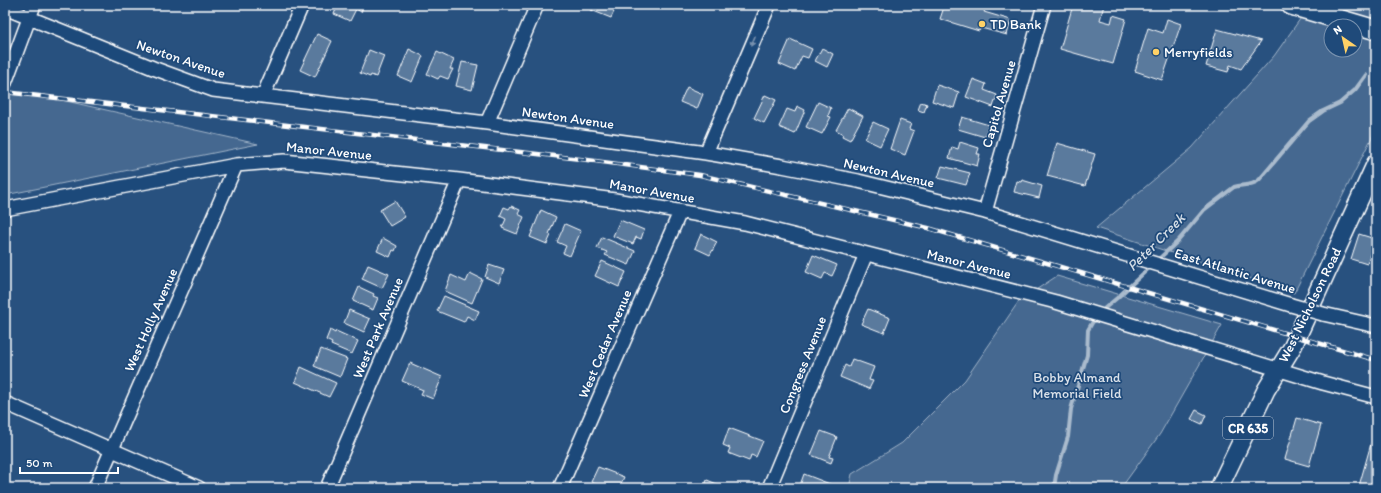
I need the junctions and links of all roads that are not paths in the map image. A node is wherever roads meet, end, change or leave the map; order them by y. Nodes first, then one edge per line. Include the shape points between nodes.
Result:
1 (34, 5) edge
2 (302, 5) edge
3 (537, 5) edge
4 (769, 5) edge
5 (1044, 5) edge
6 (1291, 5) edge
7 (5, 8) edge
8 (28, 18) junction
9 (1376, 30) edge
10 (5, 83) edge
11 (263, 96) junction
12 (486, 123) junction
13 (706, 153) junction
14 (1376, 163) edge
15 (236, 165) junction
16 (459, 180) junction
17 (5, 209) edge
18 (680, 212) junction
19 (985, 212) junction
20 (866, 254) junction
21 (1131, 256) joint
22 (1376, 326) edge
23 (1279, 370) junction
24 (1376, 397) edge
25 (5, 403) edge
26 (112, 450) junction
27 (95, 488) edge
28 (199, 488) edge
29 (327, 488) edge
30 (560, 488) edge
31 (770, 488) edge
32 (1219, 488) edge

1 - 8 street
2 - 11 street
3 - 12 street
4 -> 13 street
5 - 19 street, Capitol Avenue
6 - 9 highway
7 - 8 street, Newton Avenue
8 - 10 street
8 - 11 street, Newton Avenue via 213,90
11 - 12 street, Newton Avenue
12 - 13 street, Newton Avenue
13 - 19 street, Newton Avenue via 858,181
14 - 23 main road, West Nicholson Road / CR 635 via 1293,346
15 - 16 street, Manor Avenue via 284,161
15 - 17 street, Manor Avenue
15 - 26 street, West Holly Avenue
16 - 18 street, Manor Avenue via 614,200
16 - 29 street, West Park Avenue
18 - 20 street, Manor Avenue via 745,223
18 - 30 street, West Cedar Avenue
19 - 21 street, Newton Avenue
20 - 23 street, Manor Avenue via 1056,302
20 - 31 street, Congress Avenue
21 - 22 street, East Atlantic Avenue, bridge via 1291,305
23 - 24 street, Manor Avenue
23 - 32 main road, West Nicholson Road / CR 635 via 1266,390
25 - 26 street
26 - 27 street, West Holly Avenue
26 - 28 street

